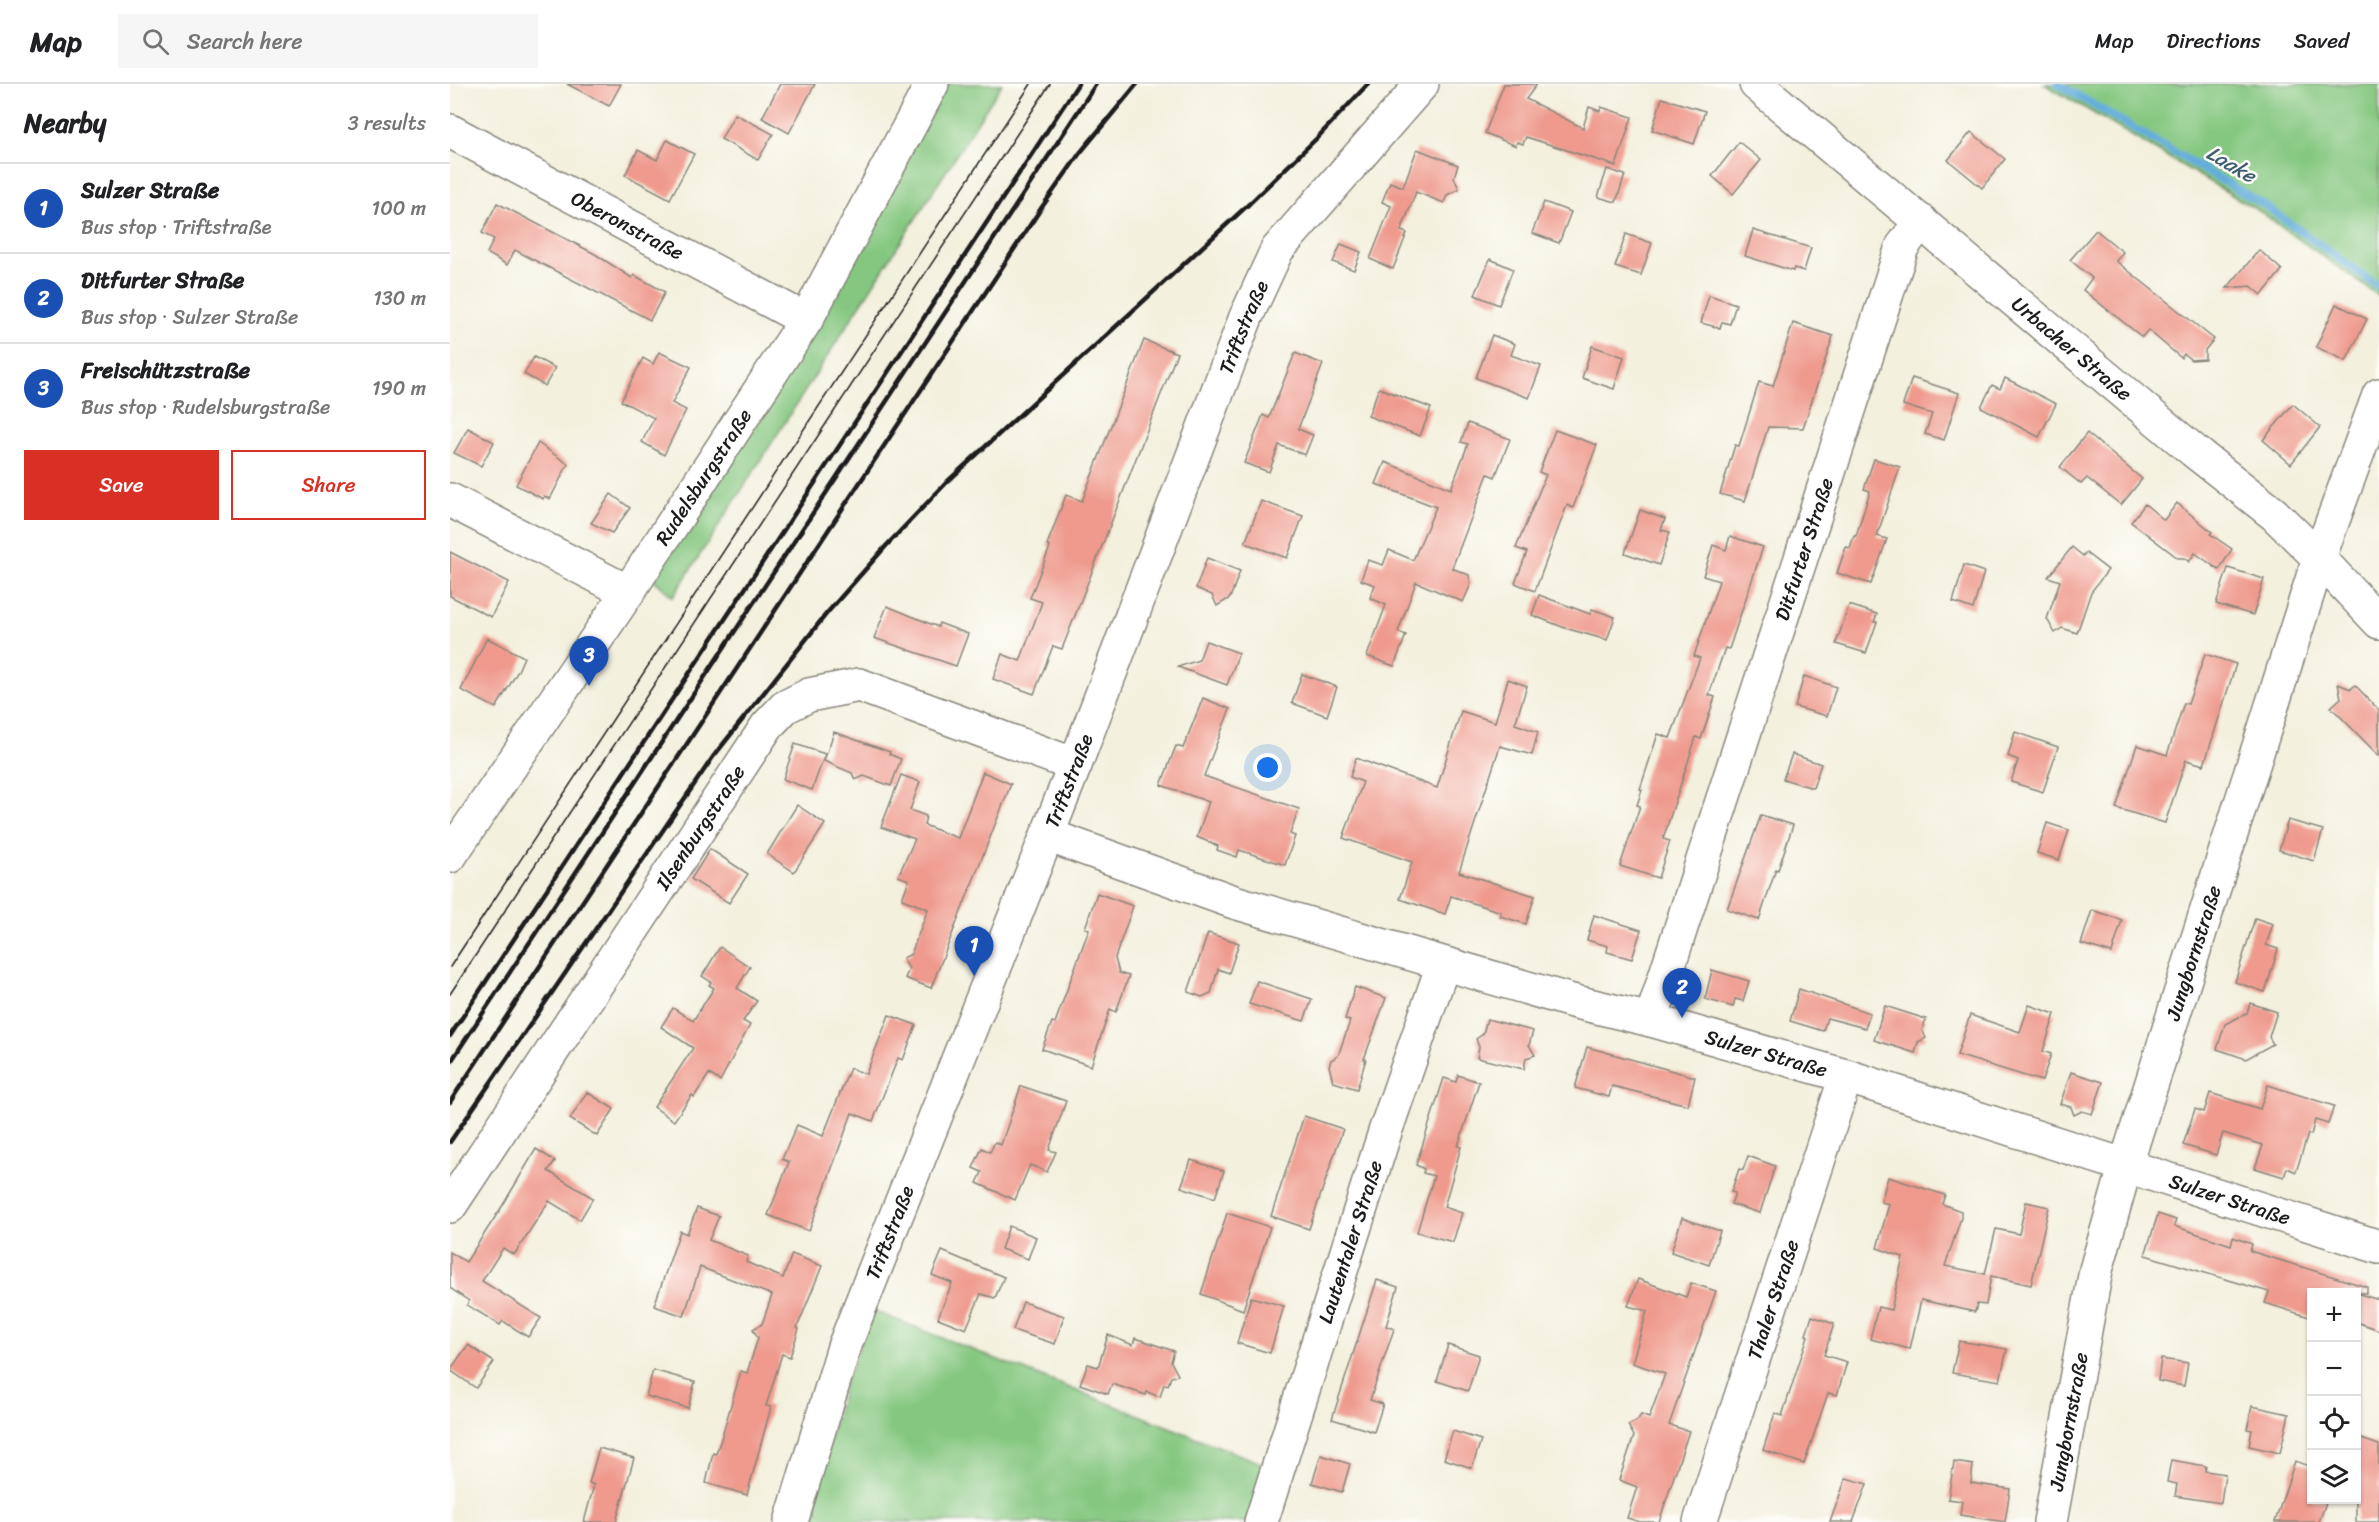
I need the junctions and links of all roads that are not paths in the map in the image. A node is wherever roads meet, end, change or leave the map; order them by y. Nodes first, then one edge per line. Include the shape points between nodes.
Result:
1 (932, 84) edge
2 (1422, 84) edge
3 (1756, 84) edge
4 (450, 131) edge
5 (1921, 220) junction
6 (806, 320) junction
7 (2379, 395) edge
8 (450, 500) edge
9 (2319, 558) junction
10 (628, 592) junction
11 (2379, 622) edge
12 (1075, 765) junction
13 (1047, 835) junction
14 (450, 856) edge
15 (1443, 965) junction
16 (1651, 1020) junction
17 (1846, 1076) junction
18 (2126, 1164) junction
19 (450, 1206) edge
20 (2379, 1247) edge
21 (791, 1522) edge
22 (1262, 1522) edge
23 (1700, 1522) edge
24 (2050, 1522) edge

1 - 6 street, Rudelsburgstraße
2 - 12 street, Triftstraße via 1277,250 1246,317
3 - 5 street, Urbacher Straße
4 - 6 street, Oberonstraße
5 - 9 street, Urbacher Straße via 2274,514
5 - 16 street, Ditfurter Straße via 1902,247
6 - 10 street, Rudelsburgstraße
7 - 9 street, Jungbornstraße
8 - 10 street
9 - 11 street, Urbacher Straße
9 - 18 street, Jungbornstraße
10 - 14 street, Rudelsburgstraße
12 - 13 street, Triftstraße
12 - 19 street, Ilsenburgstraße via 859,686 809,695 785,707 767,726
13 - 15 street, Sulzer Straße via 1234,902
13 - 21 street, Triftstraße via 844,1347
15 - 16 street, Sulzer Straße
15 - 22 street, Lautentaler Straße via 1384,1132
16 - 17 street, Sulzer Straße
17 - 18 street, Sulzer Straße
17 - 23 street, Thaler Straße
18 - 20 street, Sulzer Straße
18 - 24 street, Jungbornstraße via 2096,1270

